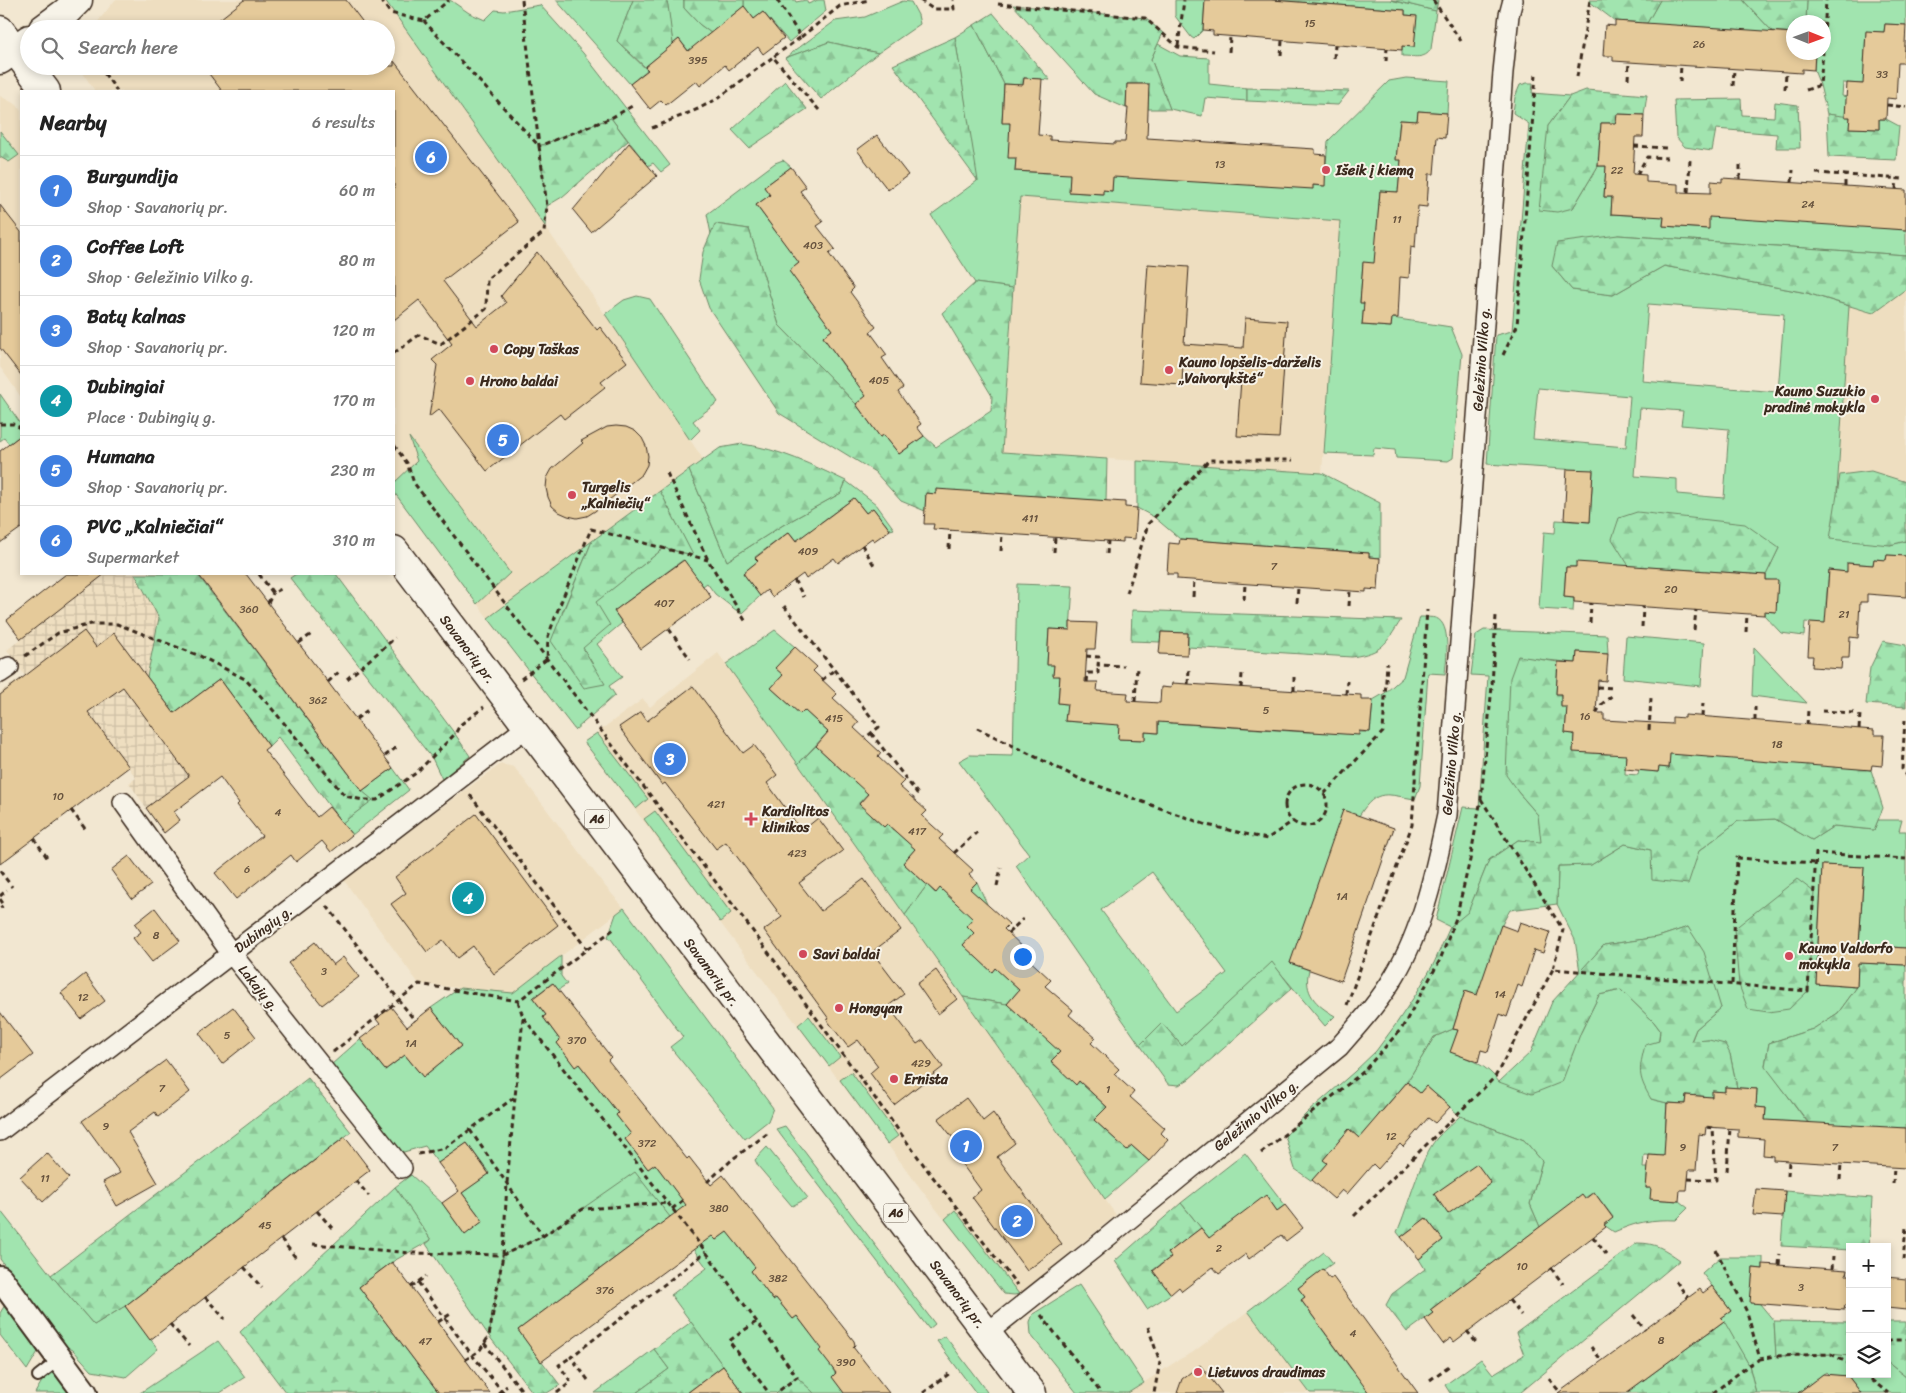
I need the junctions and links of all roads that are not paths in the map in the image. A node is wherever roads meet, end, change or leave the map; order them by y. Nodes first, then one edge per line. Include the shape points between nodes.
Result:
1 (78, 0) edge
2 (1513, 0) edge
3 (55, 20) edge
4 (11, 44) edge
5 (20, 56) edge
6 (34, 75) edge
7 (45, 90) edge
8 (395, 551) edge
9 (527, 727) junction
10 (123, 802) dead end
11 (231, 953) junction
12 (0, 1131) edge
13 (402, 1168) dead end
14 (0, 1278) edge
15 (987, 1333) junction
16 (60, 1359) junction
17 (38, 1376) dead end
18 (85, 1393) edge
19 (1032, 1393) edge

1 - 3 main road
2 - 15 street, Geležinio Vilko g. via 1503,72 1449,797 1436,870 1411,943 1396,975 1339,1047
4 - 5 main road
6 - 7 main road
8 - 9 main road, Savanorių pr. / A6
9 - 11 street, Dubingių g.
9 - 15 main road, Savanorių pr. / A6
10 - 11 street, Lakajų g.
11 - 12 street, Dubingių g.
11 - 13 street, Lakajų g.
14 - 16 street
15 - 19 main road, Savanorių pr. / A6
16 - 17 lane
16 - 18 street

